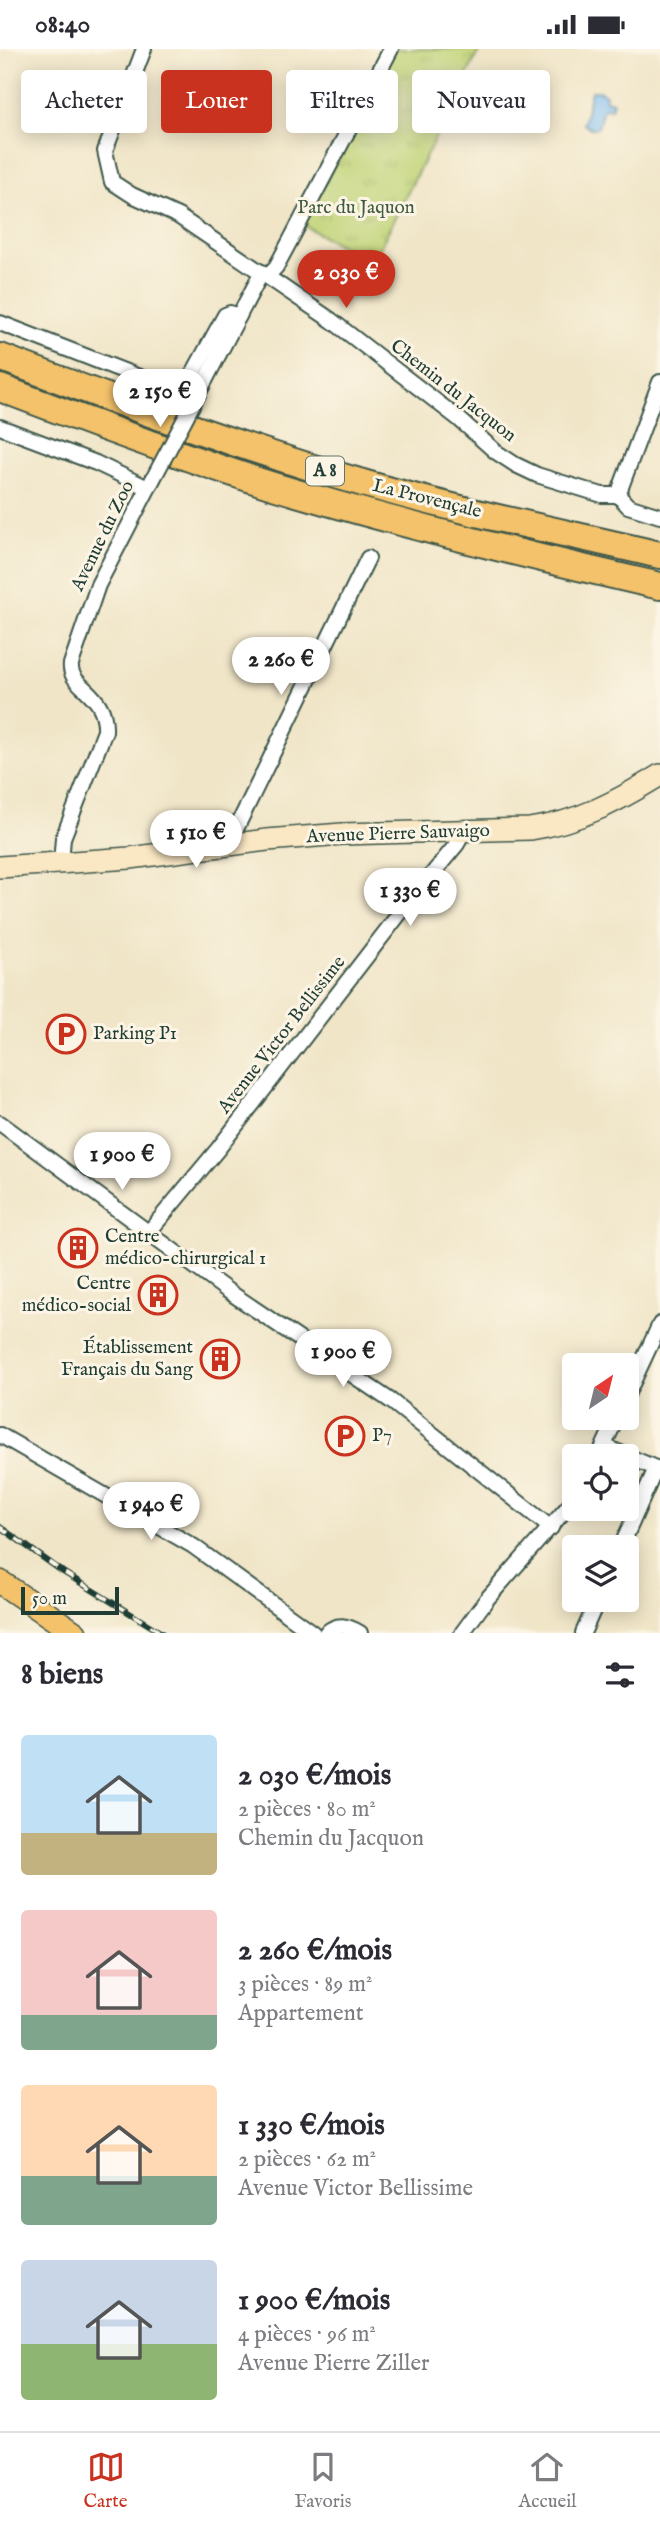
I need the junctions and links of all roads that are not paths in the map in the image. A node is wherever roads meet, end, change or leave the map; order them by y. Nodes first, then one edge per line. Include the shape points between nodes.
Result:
1 (144, 49) edge
2 (391, 49) edge
3 (265, 274) junction
4 (239, 316) junction
5 (0, 323) edge
6 (0, 358) edge
7 (660, 382) edge
8 (0, 388) edge
9 (0, 427) edge
10 (151, 483) junction
11 (618, 495) junction
12 (660, 516) edge
13 (660, 555) edge
14 (368, 558) dead end
15 (660, 586) edge
16 (660, 775) edge
17 (454, 832) junction
18 (233, 844) junction
19 (61, 863) junction
20 (0, 867) edge
21 (0, 1123) edge
22 (148, 1233) junction
23 (660, 1324) edge
24 (639, 1369) edge
25 (0, 1435) edge
26 (639, 1463) edge
27 (658, 1469) edge
28 (562, 1515) edge
29 (551, 1528) junction
30 (627, 1535) edge
31 (0, 1582) edge
32 (592, 1612) edge
33 (75, 1633) edge
34 (313, 1633) edge
35 (326, 1633) edge
36 (360, 1633) edge
37 (462, 1633) edge
38 (583, 1633) edge

1 - 3 street, Chemin du Jacquon via 105,151 112,182 178,216
2 - 3 street, Avenue du Zoo via 276,267
3 - 4 street, Avenue du Zoo
3 - 11 street, Chemin du Jacquon via 516,465 602,495
4 - 5 street via 225,315 191,377 173,386
4 - 10 street, Avenue du Zoo, bridge
6 - 13 highway, La Provençale / A 8 via 206,433 368,484
7 - 11 street
8 - 15 highway, La Provençale / A 8 via 200,462 345,507
9 - 10 street
10 - 19 street, Avenue du Zoo via 98,585 71,664 74,677 98,701 105,731 63,838
11 - 12 street via 628,506
14 - 18 street via 233,835
16 - 17 main road, Avenue Pierre Sauvaigo via 569,821 530,829
17 - 18 main road, Avenue Pierre Sauvaigo via 342,834
17 - 22 street, Avenue Victor Bellissime via 443,859
18 - 19 main road, Avenue Pierre Sauvaigo
19 - 20 main road, Avenue Pierre Sauvaigo
21 - 22 street
22 - 29 street via 379,1392
23 - 24 street
25 - 34 street via 193,1546
26 - 27 street
27 - 30 street
28 - 29 street
29 - 37 street
31 - 33 main road
32 - 38 street
35 - 36 street via 342,1625

